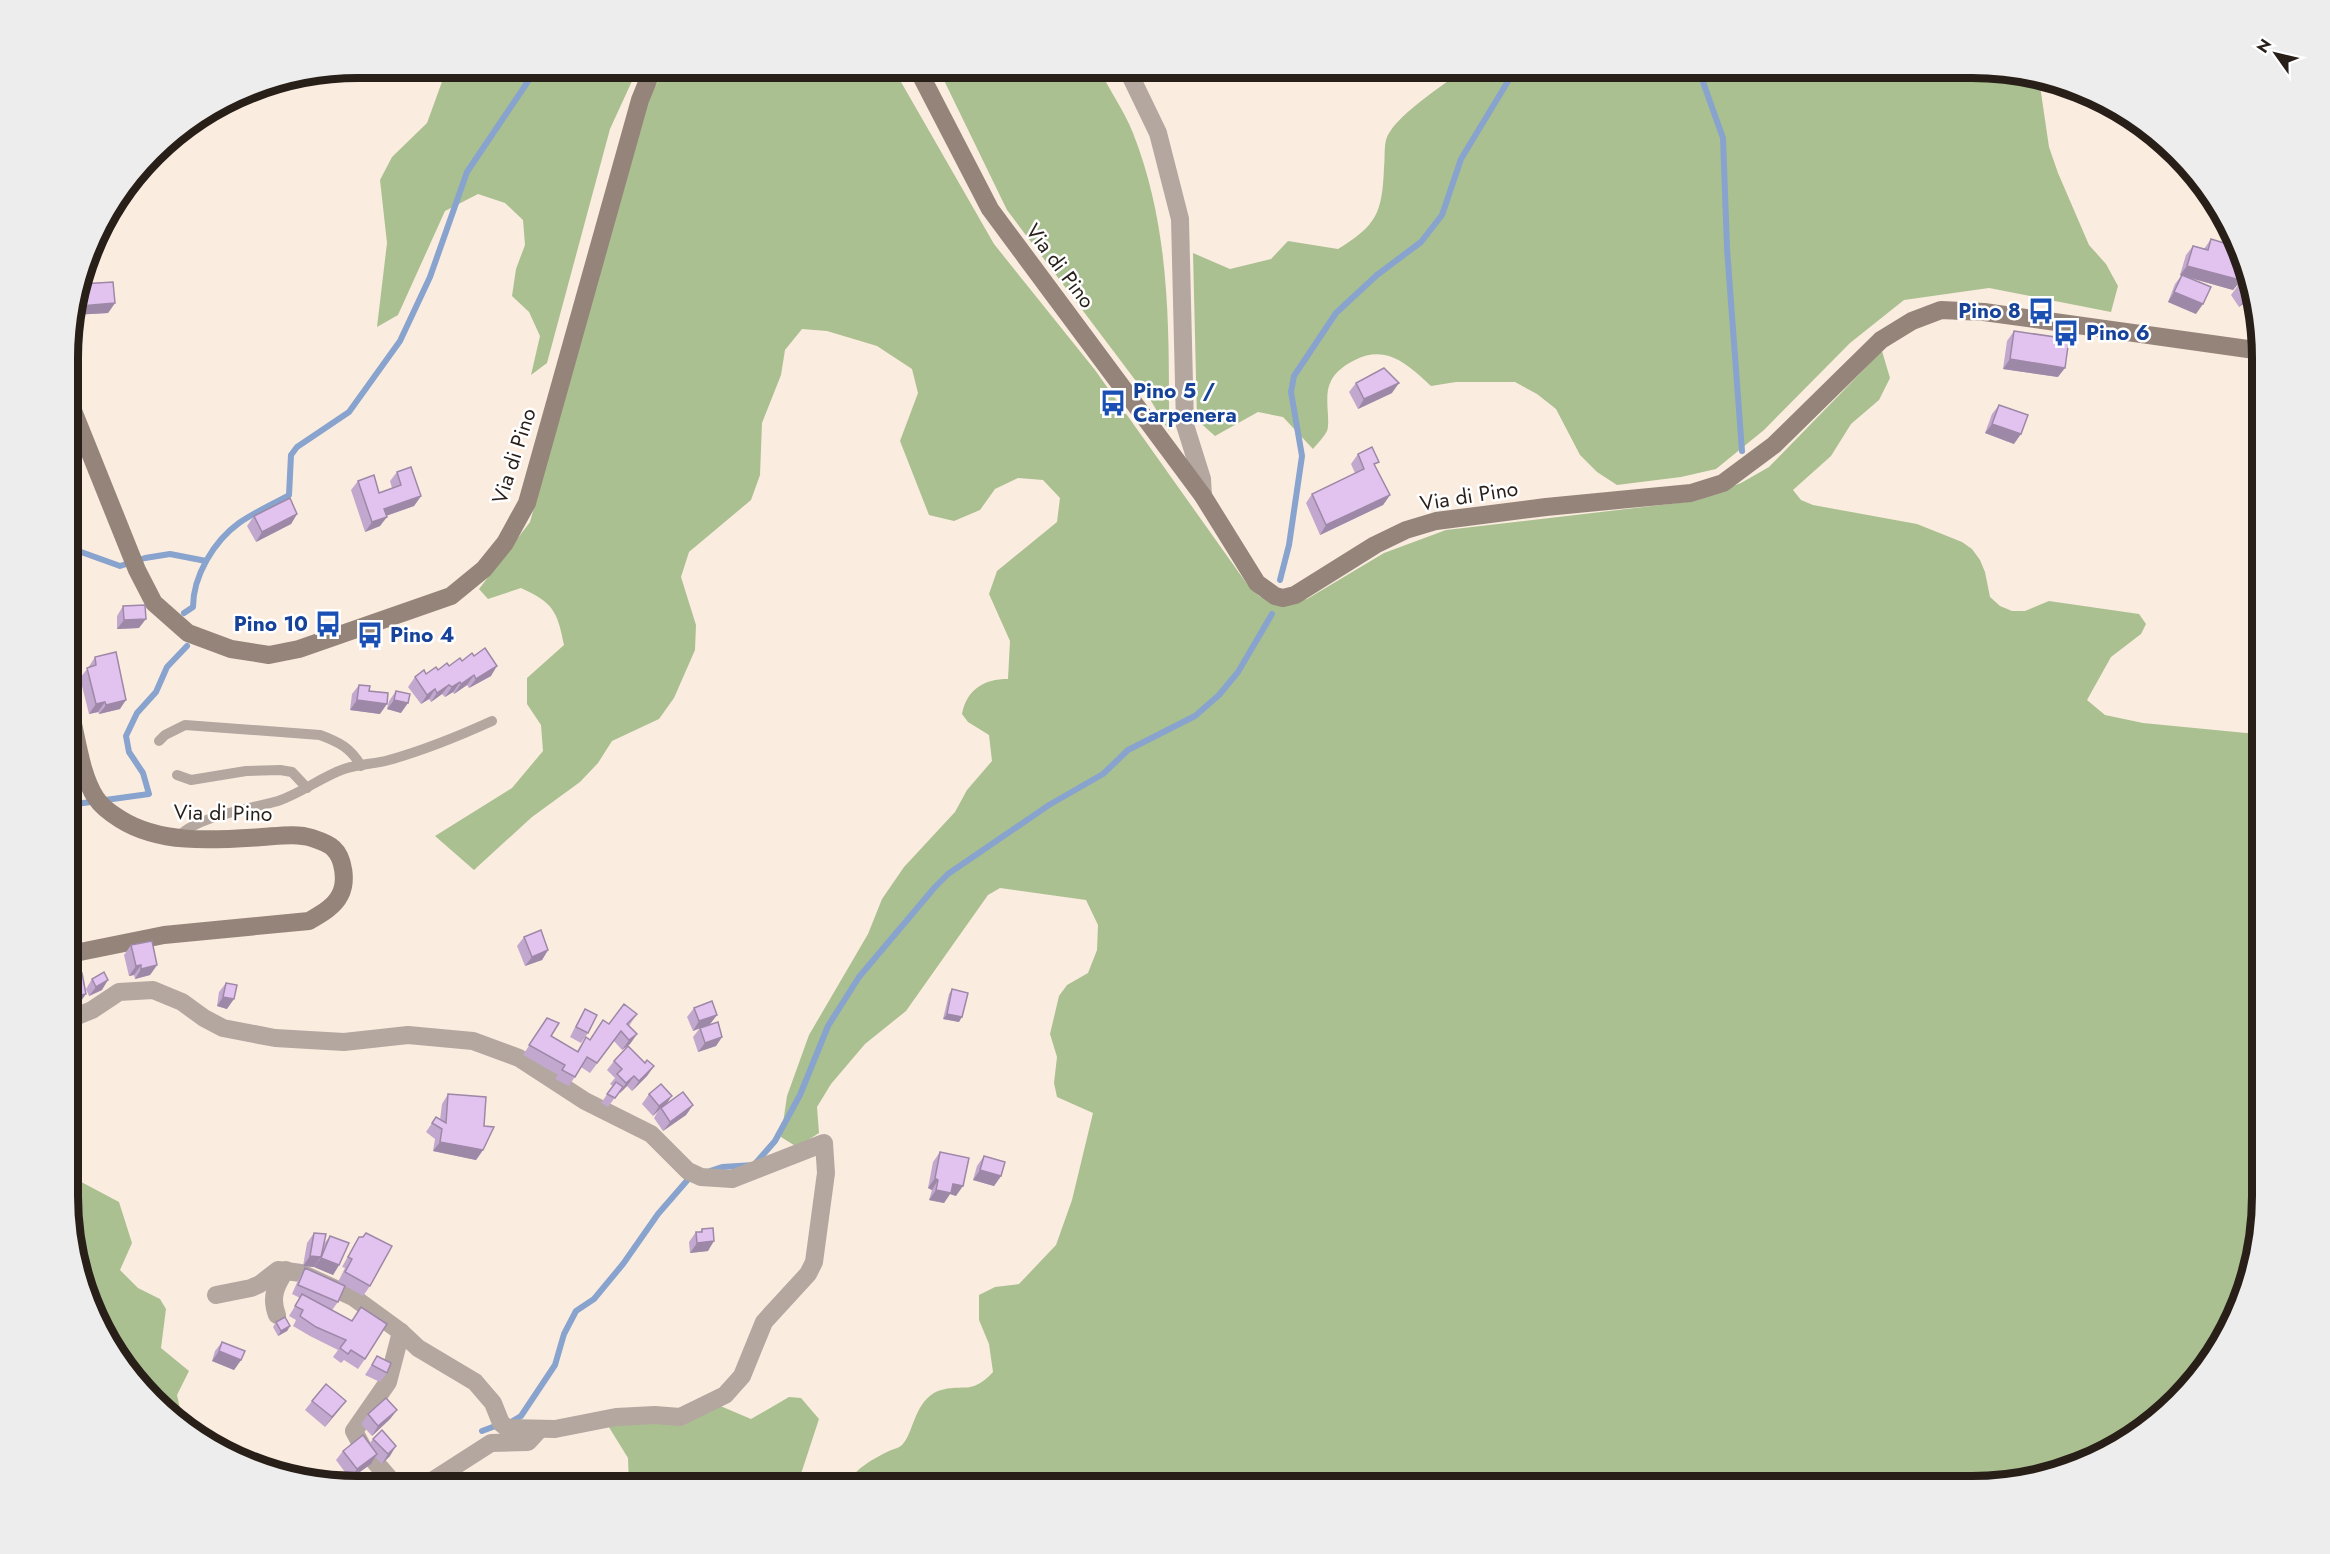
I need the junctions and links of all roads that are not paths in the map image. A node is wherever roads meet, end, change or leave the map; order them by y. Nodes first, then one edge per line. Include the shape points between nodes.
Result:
1 (649, 78) edge
2 (922, 78) edge
3 (1131, 78) edge
4 (2252, 350) edge
5 (78, 422) edge
6 (1203, 496) junction
7 (492, 721) dead end
8 (159, 741) dead end
9 (78, 742) edge
10 (361, 766) junction
11 (177, 775) dead end
12 (307, 788) junction
13 (177, 838) junction
14 (78, 952) edge
15 (78, 1016) edge
16 (286, 1270) junction
17 (216, 1295) dead end
18 (277, 1315) dead end
19 (401, 1332) junction
20 (540, 1429) junction
21 (387, 1476) edge
22 (440, 1476) edge

1 - 5 street, Via di Pino via 527,503 506,543 484,569 451,596 298,649 269,655 231,649 188,633 154,603
2 - 6 street, Via di Pino via 990,209
3 - 6 street via 1158,133 1180,219 1185,425 1202,479
4 - 6 street, Via di Pino via 1984,312 1941,310 1912,321 1881,340 1774,445 1723,483 1691,493 1436,521 1386,540 1295,595 1283,598 1270,594 1257,583
7 - 10 lane via 422,750
8 - 10 lane via 185,725 320,735 346,747
9 - 13 street, Via di Pino via 97,801 137,828
10 - 12 lane via 346,768
11 - 12 lane via 191,780 280,770 292,772
12 - 13 lane via 183,829
13 - 14 street, Via di Pino via 312,838 333,848 345,880 340,895 328,910 309,921 164,935
15 - 20 street via 119,992 153,990 182,1002 223,1028 275,1038 344,1042 408,1035 473,1041 519,1058 585,1101 651,1134 688,1171 701,1177 732,1179 824,1143 826,1173 814,1262 808,1274 764,1322 742,1376 725,1395 680,1417 616,1417
16 - 17 street via 278,1270 251,1288
16 - 18 street via 273,1295
16 - 19 street via 353,1297
19 - 20 street via 418,1348 475,1382 507,1428
19 - 21 street via 388,1382 354,1431
20 - 22 street via 528,1442 491,1443

